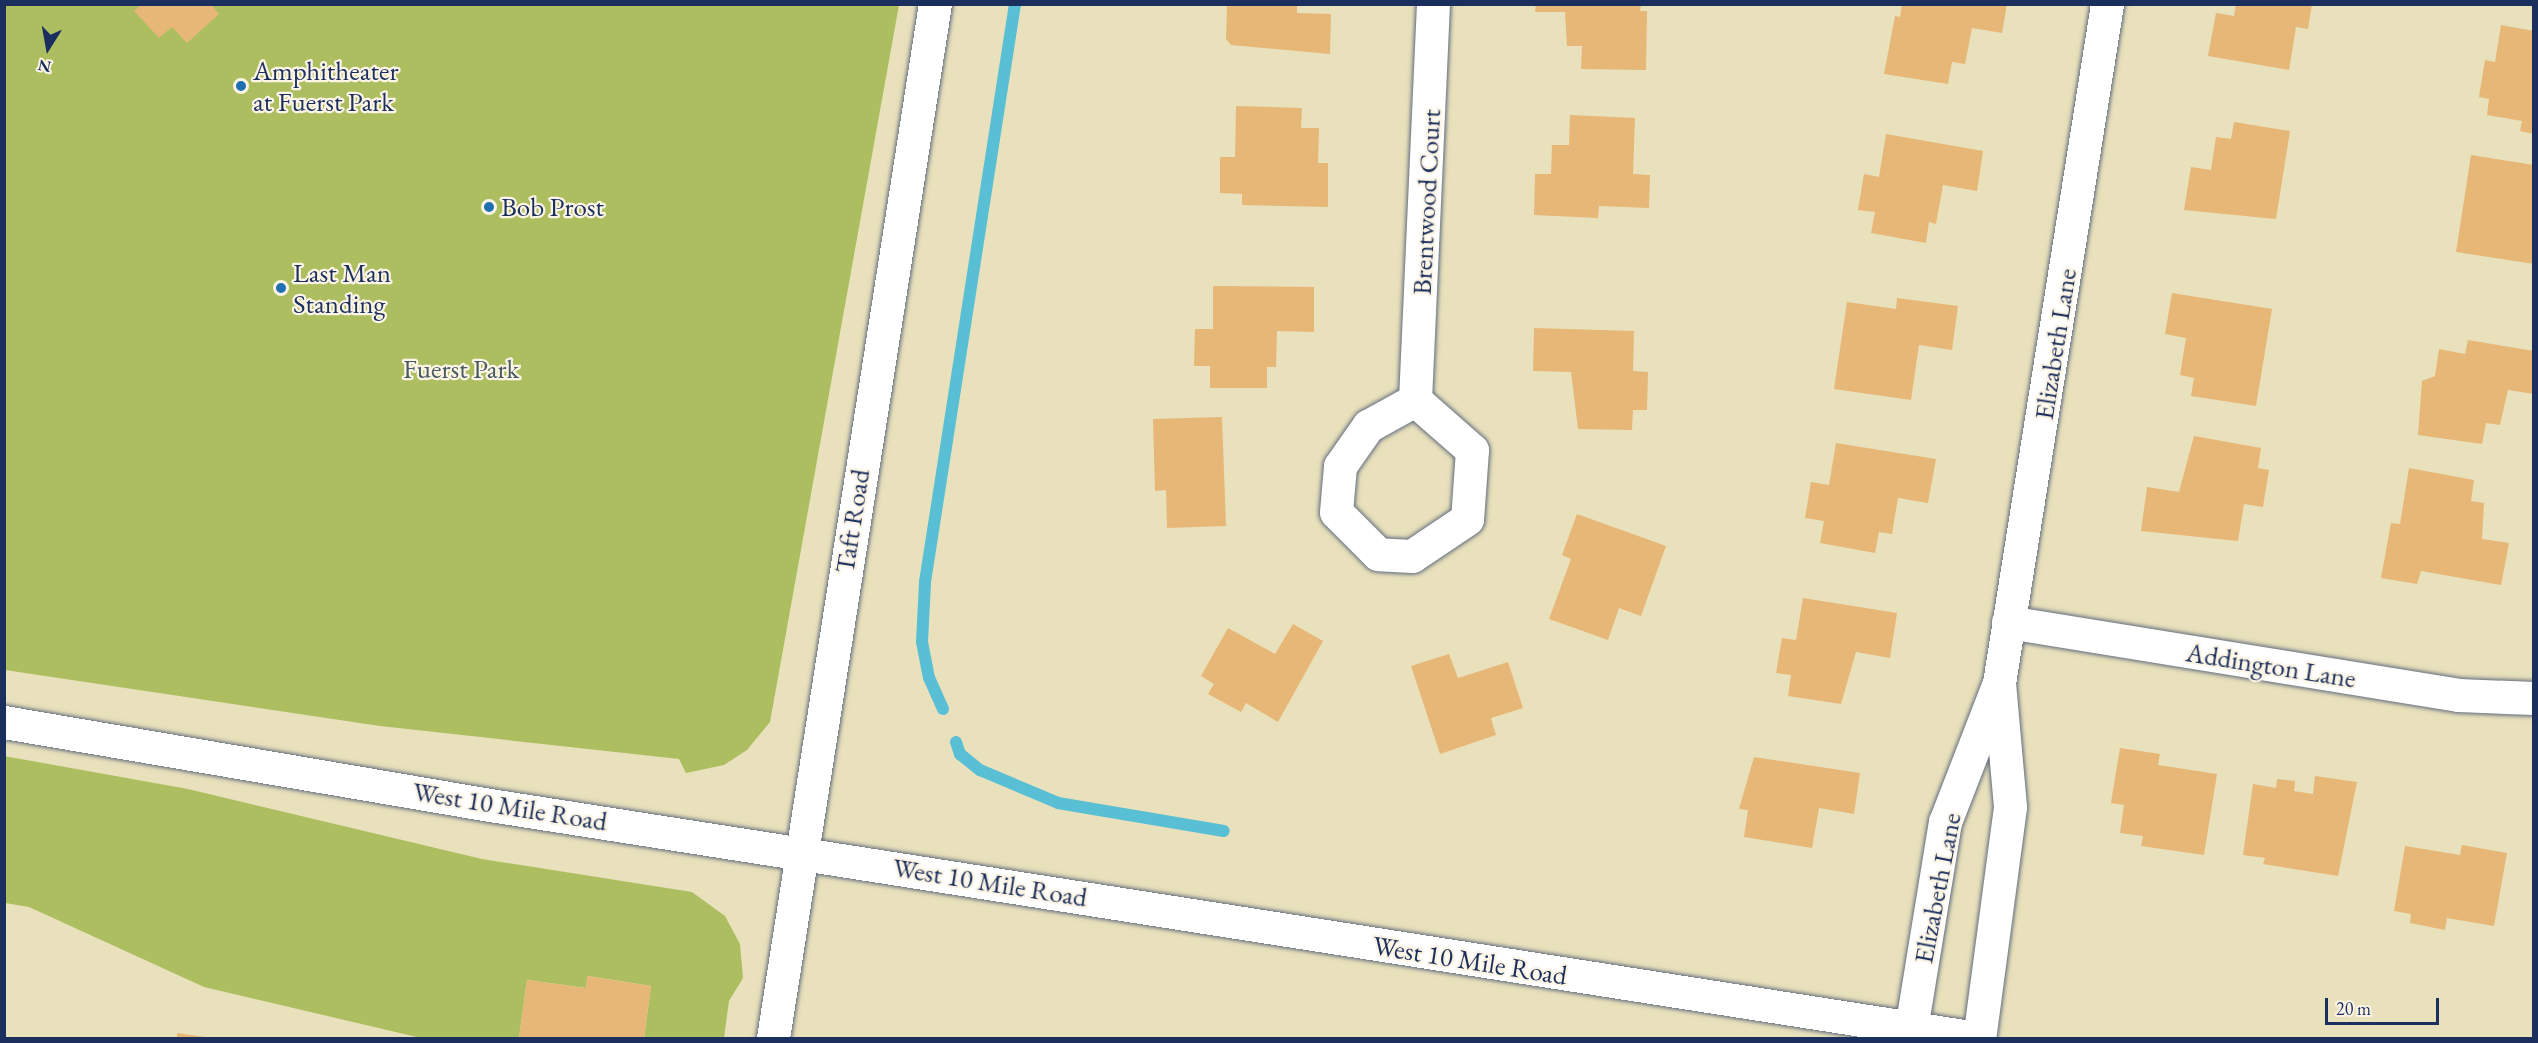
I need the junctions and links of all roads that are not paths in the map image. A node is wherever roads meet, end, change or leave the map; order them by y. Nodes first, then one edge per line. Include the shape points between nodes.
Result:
1 (935, 4) edge
2 (1434, 4) edge
3 (2107, 4) edge
4 (1415, 400) junction
5 (2008, 622) junction
6 (1999, 683) junction
7 (2534, 698) edge
8 (4, 722) edge
9 (802, 851) junction
10 (1911, 1029) junction
11 (772, 1038) edge
12 (1977, 1038) edge

1 - 9 street, Taft Road
2 - 4 street, Brentwood Court
3 - 5 street, Elizabeth Lane
4 - 4 street via 1368,426 1340,466 1336,512 1378,554 1412,556 1467,519 1472,450
5 - 6 street, Elizabeth Lane
5 - 7 street, Addington Lane via 2458,695
6 - 10 street, Elizabeth Lane via 1945,822
6 - 12 street, Elizabeth Lane via 2010,807
8 - 9 street, West 10 Mile Road
9 - 10 street, West 10 Mile Road
9 - 11 street, Taft Road
10 - 12 street, West 10 Mile Road

